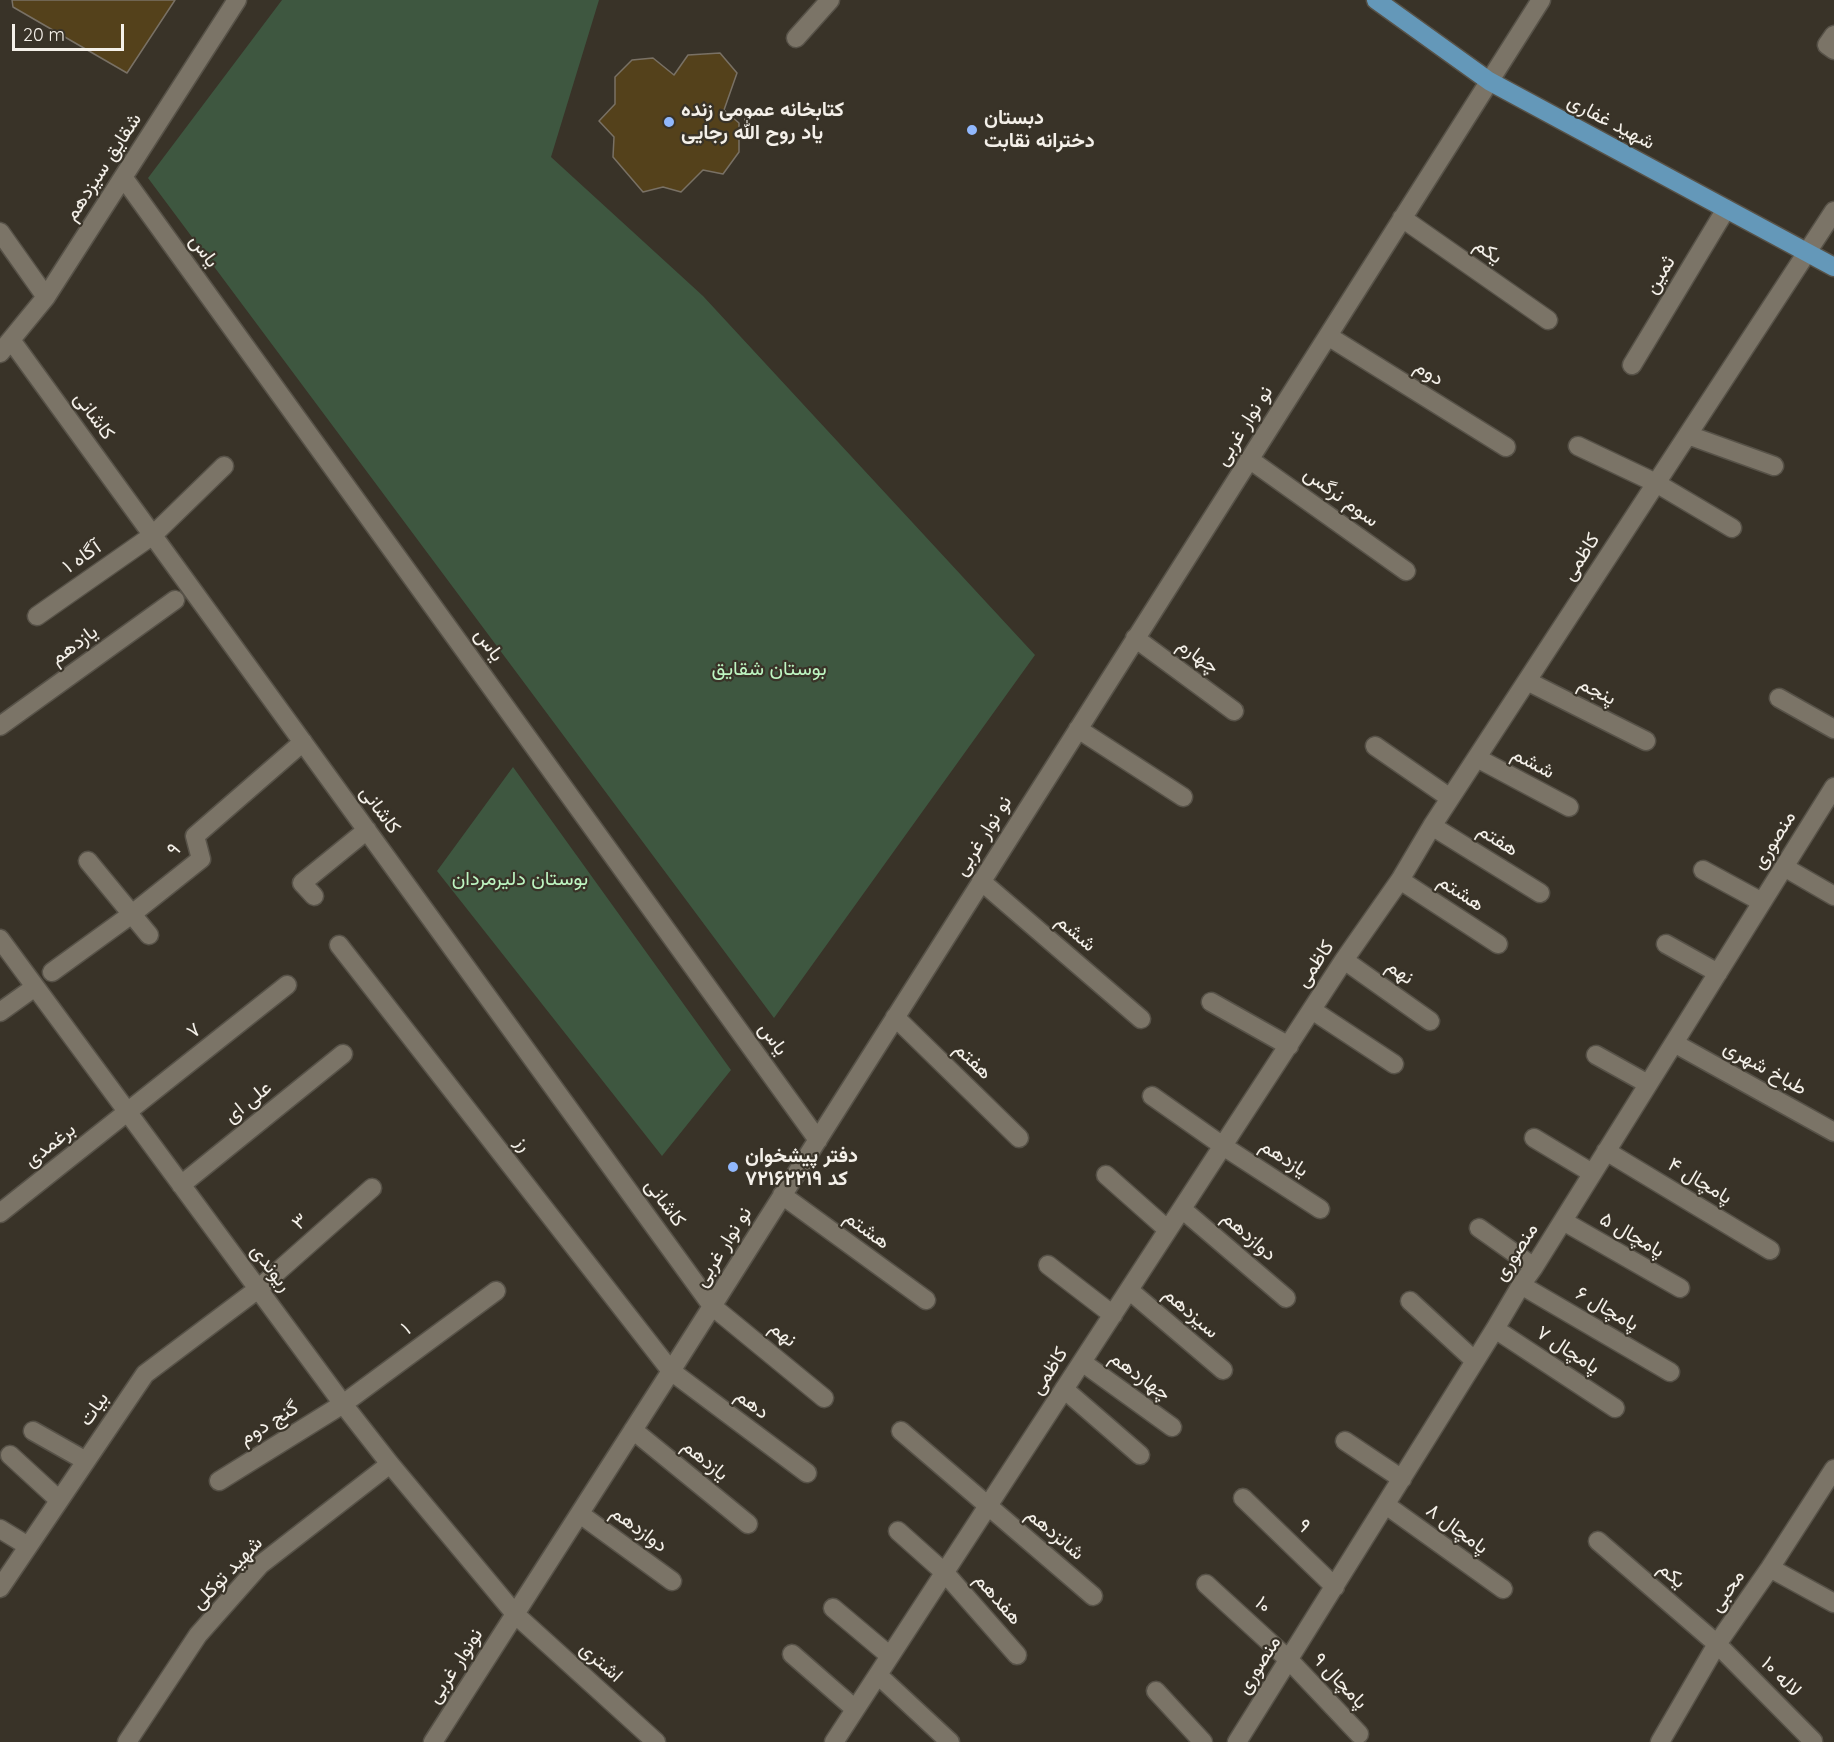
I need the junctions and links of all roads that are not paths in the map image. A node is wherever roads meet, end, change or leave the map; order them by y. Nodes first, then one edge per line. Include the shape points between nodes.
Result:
1 (237, 0) edge
2 (830, 0) edge
3 (1376, 0) edge
4 (1540, 0) edge
5 (1834, 35) edge
6 (796, 38) dead end
7 (1834, 50) edge
8 (1489, 81) junction
9 (123, 177) junction
10 (1726, 209) junction
11 (1834, 211) edge
12 (1402, 218) junction
13 (0, 232) edge
14 (1807, 253) junction
15 (1834, 267) edge
16 (46, 297) junction
17 (1548, 320) dead end
18 (1328, 336) junction
19 (6, 346) edge
20 (1632, 365) dead end
21 (1688, 435) junction
22 (1578, 446) dead end
23 (1506, 447) dead end
24 (1249, 459) junction
25 (224, 466) dead end
26 (1774, 466) dead end
27 (1656, 483) junction
28 (1732, 528) dead end
29 (153, 535) junction
30 (1406, 571) dead end
31 (175, 600) dead end
32 (38, 615) dead end
33 (1135, 638) junction
34 (1527, 681) junction
35 (1779, 698) dead end
36 (1234, 711) dead end
37 (0, 726) edge
38 (1078, 729) junction
39 (1834, 729) edge
40 (1646, 741) dead end
41 (303, 742) junction
42 (1375, 746) dead end
43 (1477, 758) junction
44 (1834, 787) edge
45 (1183, 797) dead end
46 (1450, 798) junction
47 (1569, 807) dead end
48 (1432, 826) junction
49 (367, 830) junction
50 (88, 861) dead end
51 (1784, 867) junction
52 (1703, 870) dead end
53 (1400, 880) junction
54 (981, 882) junction
55 (1540, 893) dead end
56 (314, 896) dead end
57 (1834, 896) edge
58 (1762, 902) junction
59 (132, 914) junction
60 (149, 935) dead end
61 (0, 939) edge
62 (1498, 944) dead end
63 (1666, 944) dead end
64 (339, 945) dead end
65 (1344, 960) junction
66 (52, 972) dead end
67 (1718, 973) junction
68 (287, 985) dead end
69 (35, 987) junction
70 (1211, 1002) dead end
71 (1312, 1011) junction
72 (0, 1012) edge
73 (895, 1017) junction
74 (1142, 1019) dead end
75 (1430, 1021) dead end
76 (1674, 1043) junction
77 (1289, 1046) junction
78 (343, 1054) dead end
79 (1596, 1055) dead end
80 (1394, 1064) dead end
81 (1648, 1084) junction
82 (1152, 1096) dead end
83 (128, 1113) junction
84 (1834, 1132) edge
85 (1019, 1138) dead end
86 (1534, 1138) dead end
87 (818, 1140) junction
88 (1223, 1146) junction
89 (1606, 1151) junction
90 (1592, 1173) junction
91 (1106, 1174) dead end
92 (181, 1185) junction
93 (372, 1188) dead end
94 (782, 1195) junction
95 (1182, 1209) junction
96 (1320, 1209) dead end
97 (0, 1213) edge
98 (1563, 1221) junction
99 (1479, 1228) dead end
100 (1168, 1230) junction
101 (1770, 1250) dead end
102 (1048, 1265) dead end
103 (1534, 1267) junction
104 (1521, 1285) junction
105 (258, 1288) junction
106 (1680, 1288) dead end
107 (1129, 1290) junction
108 (496, 1292) dead end
109 (1286, 1298) dead end
110 (926, 1300) dead end
111 (1410, 1301) dead end
112 (712, 1306) junction
113 (1113, 1315) junction
114 (1495, 1329) junction
115 (1475, 1361) junction
116 (1082, 1362) junction
117 (1223, 1370) dead end
118 (671, 1371) junction
119 (1670, 1372) dead end
120 (1064, 1389) junction
121 (824, 1398) dead end
122 (343, 1404) junction
123 (1615, 1408) dead end
124 (1172, 1427) dead end
125 (633, 1430) junction
126 (33, 1431) dead end
127 (901, 1431) dead end
128 (1345, 1441) dead end
129 (10, 1455) dead end
130 (1140, 1455) dead end
131 (86, 1461) junction
132 (390, 1464) junction
133 (1834, 1469) edge
134 (807, 1473) dead end
135 (1402, 1479) junction
136 (219, 1481) dead end
137 (1827, 1496) edge
138 (1243, 1498) dead end
139 (59, 1500) junction
140 (1386, 1505) junction
141 (987, 1507) junction
142 (580, 1514) junction
143 (748, 1524) dead end
144 (0, 1529) edge
145 (898, 1531) dead end
146 (1598, 1541) dead end
147 (28, 1546) junction
148 (1770, 1568) junction
149 (945, 1573) junction
150 (672, 1581) dead end
151 (1206, 1584) dead end
152 (1335, 1587) junction
153 (0, 1588) edge
154 (1503, 1589) dead end
155 (1093, 1596) dead end
156 (1834, 1603) edge
157 (833, 1608) dead end
158 (516, 1615) junction
159 (1717, 1644) junction
160 (792, 1654) dead end
161 (1017, 1655) dead end
162 (890, 1656) junction
163 (1289, 1660) junction
164 (878, 1676) junction
165 (1156, 1691) dead end
166 (855, 1709) junction
167 (1359, 1734) dead end
168 (1814, 1741) edge
169 (127, 1742) edge
170 (433, 1742) edge
171 (656, 1742) edge
172 (834, 1742) edge
173 (950, 1742) edge
174 (1203, 1742) edge
175 (1237, 1742) edge
176 (1660, 1742) edge

1 - 9 street, شقایق سیزدهم
2 - 6 street
3 - 8 main road, شهید غفاری
4 - 8 street, نو نوار غربی
5 - 7 street via 1827,45
8 - 10 main road, شهید غفاری
8 - 12 street, نو نوار غربی
9 - 16 street, شقایق سیزدهم
9 - 87 street, یاس
10 - 14 main road, شهید غفاری
10 - 20 street, ثمین
11 - 14 street, کاظمی
12 - 17 street, یکم
12 - 18 street, نو نوار غربی
13 - 16 street
14 - 15 main road, شهید غفاری
14 - 21 street, کاظمی
16 - 19 street, شقایق سیزدهم
18 - 23 street, دوم
18 - 24 street, نو نوار غربی
19 - 29 street, کاشانی
21 - 26 street
21 - 27 street, کاظمی
22 - 27 street
24 - 30 street, سوم نرگس
24 - 33 street, نو نوار غربی
25 - 29 street, آگاه ۱
27 - 28 street
27 - 34 street, کاظمی
29 - 32 street, آگاه ۱
29 - 41 street, کاشانی
31 - 37 street, یازدهم
33 - 36 street, چهارم
33 - 38 street, نو نوار غربی
34 - 40 street, پنجم
34 - 43 street, کاظمی
35 - 39 street
38 - 45 street
38 - 54 street, نو نوار غربی
41 - 49 street, کاشانی
41 - 59 street, ۹ via 195,836 201,859
42 - 46 street
43 - 46 street, کاظمی
43 - 47 street, ششم
44 - 51 street, منصوری
46 - 48 street, کاظمی
48 - 53 street, کاظمی
48 - 55 street, هفتم
49 - 56 street via 302,883
49 - 112 street, کاشانی
50 - 59 street
51 - 57 street
51 - 58 street, منصوری
52 - 58 street
53 - 62 street, هشتم
53 - 65 street, کاظمی
54 - 73 street, نو نوار غربی
54 - 74 street, ششم
58 - 67 street, منصوری
59 - 60 street
59 - 66 street, ۹
61 - 69 street, ریوندی
63 - 67 street
64 - 118 street, رز
65 - 71 street, کاظمی
65 - 75 street, نهم
67 - 76 street, منصوری
68 - 83 street, ۷
69 - 72 street
69 - 83 street, ریوندی
70 - 77 street
71 - 77 street, کاظمی
71 - 80 street
73 - 85 street, هفتم
73 - 87 street, نو نوار غربی
76 - 81 street, منصوری
76 - 84 street, طباخ شهری
77 - 88 street, کاظمی
78 - 92 street, علی ای
79 - 81 street
81 - 89 street, منصوری
82 - 88 street
83 - 92 street, ریوندی
83 - 97 street, برغمدی
86 - 90 street
87 - 94 street, نو نوار غربی
88 - 95 street, کاظمی
88 - 96 street, یازدهم
89 - 90 street, منصوری
89 - 101 street, پامچال ۴
90 - 98 street, منصوری
91 - 100 street
92 - 105 street, ریوندی
93 - 105 street, ۳
94 - 110 street, هشتم
94 - 112 street, نو نوار غربی
95 - 100 street, کاظمی
95 - 109 street, دوازدهم
98 - 103 street, منصوری
98 - 106 street, ۵ پامچال
99 - 103 street
100 - 107 street, کاظمی
102 - 113 street
103 - 104 street, منصوری
104 - 114 street, منصوری
104 - 119 street, ۶ پامچال
105 - 122 street, ریوندی
105 - 131 street, بیات via 146,1374
107 - 113 street, کاظمی
107 - 117 street, سیزدهم
108 - 122 street, ۱
111 - 115 street
112 - 118 street, نو نوار غربی
112 - 121 street, نهم
113 - 116 street, کاظمی
114 - 115 street, منصوری
114 - 123 street, ۷ پامچال
115 - 135 street, منصوری
116 - 120 street, کاظمی
116 - 124 street, چهاردهم
118 - 125 street, نو نوار غربی
118 - 134 street, دهم
120 - 130 street
120 - 141 street, کاظمی
122 - 132 street, ریوندی
122 - 136 street, گنج دوم
125 - 142 street, نو نوار غربی
125 - 143 street, یازدهم
126 - 131 street
127 - 141 street
128 - 135 street
129 - 139 street
131 - 139 street, بیات
132 - 158 street, ریوندی
132 - 169 street, شهید توکلی via 260,1565 198,1635
133 - 137 street, محبی
135 - 140 street, منصوری
137 - 148 street, محبی
138 - 152 street, ۹
139 - 147 street, بیات
140 - 152 street, منصوری
140 - 154 street, ۸ پامچال
141 - 149 street, کاظمی
141 - 155 street, شانزدهم
142 - 150 street, دوازدهم
142 - 158 street, نو نوار غربی
144 - 147 street
145 - 149 street
146 - 159 street, یکم
147 - 153 street, بیات
148 - 156 street
148 - 159 street, محبی
149 - 161 street, هفدهم
149 - 162 street, کاظمی
151 - 163 street, ۱۰
152 - 163 street, منصوری
157 - 162 street
158 - 170 street, نونوار غربی
158 - 171 street, اشتری
159 - 168 street, لاله ۱۰
159 - 176 street, محبی
160 - 166 street
162 - 164 street, کاظمی
163 - 167 street, ۹ پامچال
163 - 175 street, منصوری
164 - 166 street, کاظمی
164 - 173 street
165 - 174 street
166 - 172 street, کاظمی

